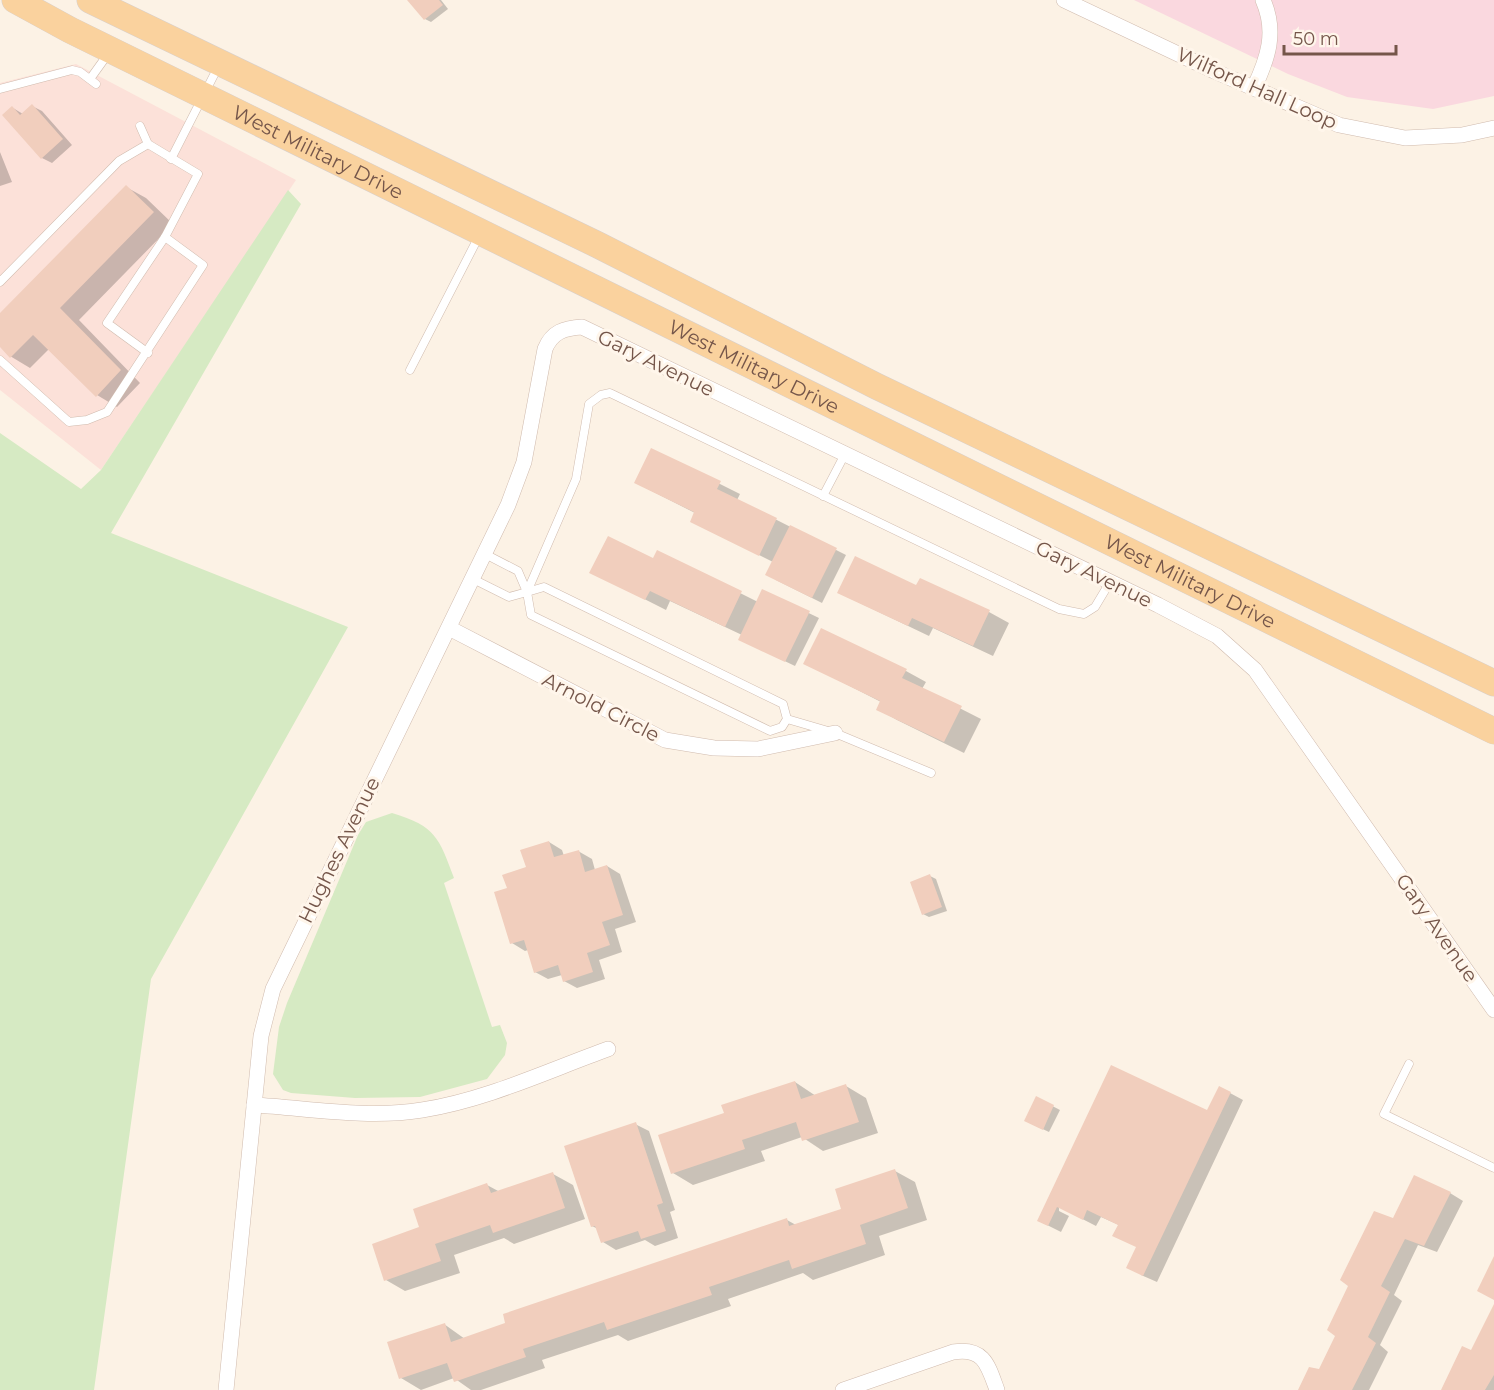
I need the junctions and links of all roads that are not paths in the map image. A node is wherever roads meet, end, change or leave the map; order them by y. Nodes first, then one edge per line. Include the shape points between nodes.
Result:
1 (15, 0) edge
2 (90, 0) edge
3 (1064, 0) edge
4 (1263, 0) edge
5 (0, 11) edge
6 (69, 30) junction
7 (111, 50) junction
8 (220, 63) junction
9 (1254, 88) junction
10 (0, 89) edge
11 (203, 95) junction
12 (140, 126) dead end
13 (1494, 129) edge
14 (148, 144) junction
15 (171, 159) junction
16 (481, 232) junction
17 (165, 237) junction
18 (0, 282) edge
19 (549, 338) joint
20 (148, 353) junction
21 (0, 360) edge
22 (410, 369) dead end
23 (845, 454) junction
24 (823, 496) junction
25 (484, 554) junction
26 (473, 579) junction
27 (1110, 582) junction
28 (527, 592) junction
29 (449, 628) junction
30 (1494, 682) edge
31 (787, 719) junction
32 (763, 727) junction
33 (1494, 731) edge
34 (835, 733) junction
35 (770, 746) junction
36 (931, 772) dead end
37 (1494, 1010) edge
38 (608, 1050) dead end
39 (1409, 1064) dead end
40 (254, 1105) junction
41 (1494, 1168) edge
42 (229, 1388) edge
43 (843, 1390) edge
44 (997, 1390) edge

1 - 6 main road, West Military Drive
2 - 8 main road, West Military Drive
3 - 9 street, Wilford Hall Loop
4 - 9 street via 1271,42
5 - 6 main road via 41,26
6 - 7 main road, West Military Drive
7 - 10 lane via 93,82 72,70
7 - 11 main road, West Military Drive
8 - 11 lane
8 - 30 main road, West Military Drive via 598,245 876,386
9 - 13 street, Wilford Hall Loop via 1339,125 1405,138
11 - 15 lane
11 - 16 main road, West Military Drive
12 - 14 lane
14 - 15 lane
14 - 18 lane via 119,161
15 - 17 lane via 198,174
16 - 22 lane
16 - 33 main road, West Military Drive
17 - 20 lane via 203,265
17 - 20 lane via 107,323
19 - 23 street, Gary Avenue via 562,330 582,327
19 - 25 street, Hughes Avenue via 538,374 524,462
20 - 21 lane via 107,412 69,422
23 - 24 lane
23 - 27 street, Gary Avenue
24 - 27 lane via 1059,609 1084,614 1095,607
24 - 28 lane via 610,393 601,395 589,404 576,479
25 - 26 street, Hughes Avenue
25 - 28 lane via 518,571
26 - 28 lane via 509,597
26 - 29 street, Hughes Avenue
27 - 37 street, Gary Avenue via 1217,636 1255,670
28 - 31 lane via 544,587 783,704
28 - 32 lane via 531,615 538,620
29 - 35 street, Arnold Circle via 665,740 714,748
29 - 40 street, Hughes Avenue via 282,966 261,1036
31 - 32 lane via 782,727 770,731
31 - 34 lane
32 - 35 lane
34 - 35 street, Arnold Circle
34 - 36 lane
38 - 40 street via 482,1096 420,1110 386,1113
39 - 41 lane via 1384,1114
40 - 42 street, Hughes Avenue
43 - 44 street via 968,1349 988,1366

